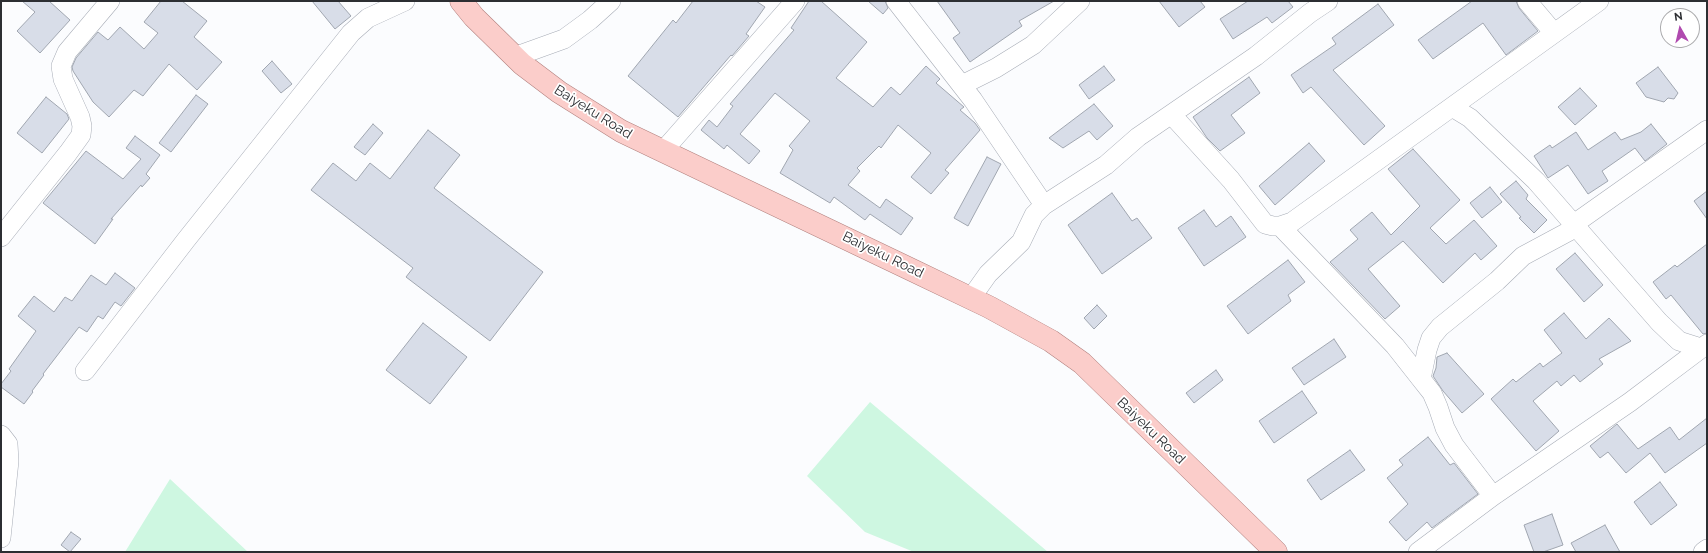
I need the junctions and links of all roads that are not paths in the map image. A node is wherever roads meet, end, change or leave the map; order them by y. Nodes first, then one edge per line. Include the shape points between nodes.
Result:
1 (405, 1) edge
2 (460, 1) edge
3 (611, 1) edge
4 (795, 1) edge
5 (896, 1) edge
6 (1080, 1) edge
7 (1328, 1) edge
8 (1528, 1) edge
9 (1599, 1) edge
10 (108, 2) edge
11 (1554, 33) junction
12 (514, 56) junction
13 (962, 85) junction
14 (1458, 103) junction
15 (1172, 115) junction
16 (1707, 130) edge
17 (663, 151) junction
18 (1044, 205) junction
19 (1576, 225) junction
20 (1280, 226) junction
21 (1, 237) edge
22 (970, 298) junction
23 (1679, 341) junction
24 (1704, 346) edge
25 (1681, 364) junction
26 (85, 371) dead end
27 (1421, 379) junction
28 (1, 435) edge
29 (1493, 496) junction
30 (1, 538) edge
31 (1707, 549) edge
32 (1276, 552) edge
33 (1418, 552) edge
34 (1703, 552) edge

1 - 26 street via 368,18 351,33
2 - 12 main road, Baiyeku Road
3 - 12 street via 564,39
4 - 17 street
5 - 13 street
6 - 13 street via 1033,45
7 - 15 street
8 - 11 street
9 - 11 street
10 - 21 street via 67,52 61,66 63,79 80,117 80,135
11 - 14 street
12 - 17 main road, Baiyeku Road via 559,92 621,131
13 - 18 street
14 - 19 street
14 - 20 street via 1292,222
15 - 18 street via 1138,137 1106,165
15 - 20 street via 1231,180 1265,224
16 - 19 street
17 - 22 main road, Baiyeku Road
18 - 22 street via 1034,215 1021,242 988,274
19 - 23 street via 1659,322
19 - 27 street via 1523,256 1440,327 1431,338
20 - 27 street via 1395,346
22 - 32 main road, Baiyeku Road via 1051,341 1082,363
23 - 24 street
23 - 25 street
24 - 25 street
25 - 29 street
27 - 29 street via 1432,393 1454,445
28 - 30 street via 8,444 9,461
29 - 33 street
31 - 34 street

